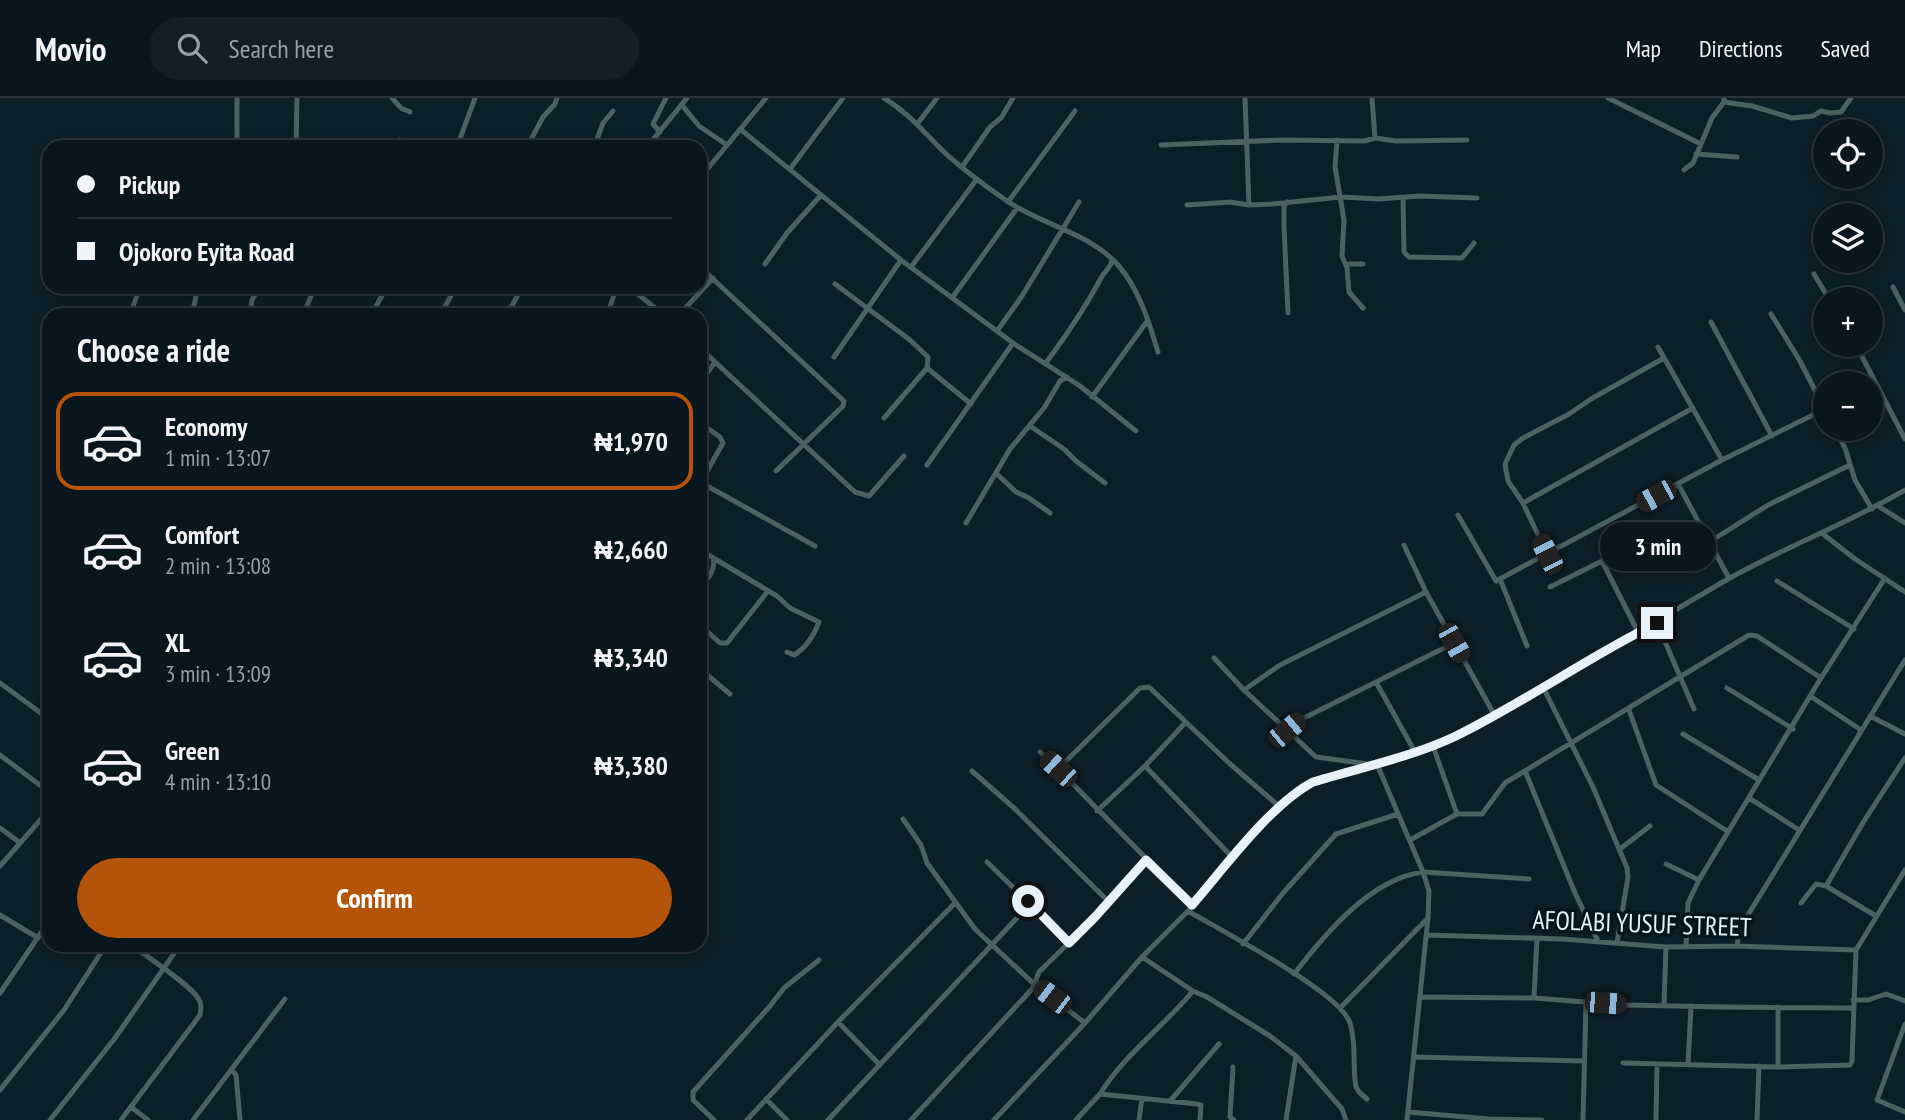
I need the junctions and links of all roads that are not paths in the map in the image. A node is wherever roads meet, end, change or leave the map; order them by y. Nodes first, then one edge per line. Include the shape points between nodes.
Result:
1 (237, 98) edge
2 (297, 98) edge
3 (392, 98) edge
4 (475, 98) edge
5 (557, 98) edge
6 (666, 98) edge
7 (687, 98) edge
8 (766, 98) edge
9 (843, 98) edge
10 (884, 98) edge
11 (937, 98) edge
12 (1013, 98) edge
13 (1245, 98) edge
14 (1372, 98) edge
15 (1608, 98) edge
16 (1851, 98) edge
17 (1724, 100) edge
18 (681, 105) junction
19 (613, 111) dead end
20 (1075, 111) dead end
21 (410, 112) dead end
22 (918, 123) junction
23 (740, 129) junction
24 (660, 132) junction
25 (1375, 138) junction
26 (236, 140) edge
27 (296, 140) edge
28 (460, 140) edge
29 (531, 140) edge
30 (597, 140) edge
31 (654, 140) edge
32 (1337, 140) junction
33 (1467, 140) dead end
34 (1246, 141) junction
35 (1701, 144) junction
36 (727, 145) junction
37 (1161, 145) dead end
38 (1696, 154) junction
39 (1737, 157) dead end
40 (962, 167) junction
41 (707, 169) edge
42 (790, 169) junction
43 (1684, 170) dead end
44 (977, 179) junction
45 (821, 195) junction
46 (1341, 197) junction
47 (1403, 198) junction
48 (1477, 198) dead end
49 (1008, 202) junction
50 (1079, 202) dead end
51 (1287, 202) junction
52 (1186, 205) dead end
53 (1250, 205) junction
54 (1017, 208) junction
55 (1061, 230) junction
56 (1474, 243) dead end
57 (1112, 258) junction
58 (901, 260) junction
59 (765, 264) dead end
60 (1346, 264) junction
61 (1363, 264) dead end
62 (911, 267) junction
63 (707, 273) edge
64 (1814, 274) dead end
65 (713, 278) junction
66 (707, 284) edge
67 (835, 284) dead end
68 (1822, 287) edge
69 (1893, 287) dead end
70 (638, 294) edge
71 (698, 294) edge
72 (952, 298) junction
73 (655, 308) edge
74 (685, 308) edge
75 (1363, 308) dead end
76 (868, 309) junction
77 (1905, 310) edge
78 (1288, 313) dead end
79 (1771, 314) dead end
80 (1148, 320) junction
81 (1711, 322) dead end
82 (997, 331) junction
83 (1013, 343) junction
84 (1658, 347) dead end
85 (1158, 352) dead end
86 (707, 355) edge
87 (834, 357) dead end
88 (1862, 357) edge
89 (1664, 358) junction
90 (715, 362) junction
91 (1045, 364) junction
92 (927, 368) junction
93 (1059, 372) junction
94 (707, 373) edge
95 (1067, 377) junction
96 (1060, 381) junction
97 (1813, 386) edge
98 (1092, 397) junction
99 (971, 404) junction
100 (1693, 408) junction
101 (1813, 415) edge
102 (884, 418) dead end
103 (1030, 426) junction
104 (707, 428) edge
105 (1136, 431) dead end
106 (1772, 436) junction
107 (1905, 439) edge
108 (1841, 441) edge
109 (804, 443) junction
110 (904, 456) dead end
111 (1722, 460) junction
112 (927, 465) dead end
113 (1850, 465) junction
114 (707, 471) edge
115 (776, 471) dead end
116 (996, 473) junction
117 (1105, 483) dead end
118 (1678, 484) junction
119 (707, 485) edge
120 (1905, 490) edge
121 (1523, 503) junction
122 (1875, 507) junction
123 (1050, 513) dead end
124 (1458, 515) dead end
125 (966, 523) dead end
126 (1905, 523) edge
127 (1823, 534) junction
128 (1711, 541) junction
129 (1404, 545) dead end
130 (816, 546) dead end
131 (707, 554) edge
132 (1547, 554) junction
133 (1675, 555) dead end
134 (713, 558) junction
135 (1602, 561) junction
136 (1729, 578) junction
137 (1885, 578) junction
138 (707, 579) edge
139 (1500, 579) junction
140 (1777, 581) dead end
141 (1550, 587) dead end
142 (768, 591) junction
143 (1426, 592) junction
144 (1905, 592) edge
145 (1657, 623) junction
146 (1854, 629) junction
147 (707, 631) edge
148 (1638, 632) junction
149 (1454, 643) junction
150 (1527, 646) dead end
151 (788, 652) dead end
152 (1214, 658) dead end
153 (1904, 664) edge
154 (707, 675) edge
155 (1682, 677) junction
156 (1821, 678) junction
157 (1376, 682) junction
158 (1, 686) edge
159 (1727, 688) dead end
160 (1544, 689) junction
161 (1244, 690) junction
162 (730, 694) dead end
163 (1810, 696) junction
164 (1694, 709) dead end
165 (1629, 710) junction
166 (42, 714) edge
167 (1494, 716) junction
168 (1870, 716) junction
169 (1186, 722) junction
170 (1793, 729) junction
171 (1287, 730) junction
172 (1861, 730) junction
173 (1683, 734) dead end
174 (1905, 734) edge
175 (1573, 743) junction
176 (1433, 746) junction
177 (1415, 751) junction
178 (1040, 752) dead end
179 (0, 755) edge
180 (1905, 758) edge
181 (1374, 763) junction
182 (1145, 766) junction
183 (1058, 769) junction
184 (971, 771) dead end
185 (1525, 771) junction
186 (1759, 780) junction
187 (42, 787) edge
188 (1749, 798) junction
189 (1280, 807) junction
190 (1097, 811) junction
191 (1398, 814) junction
192 (1457, 814) junction
193 (42, 817) edge
194 (903, 819) dead end
195 (1650, 826) dead end
196 (0, 828) edge
197 (1799, 830) junction
198 (1727, 831) junction
199 (1410, 841) junction
200 (19, 842) junction
201 (1620, 849) junction
202 (1233, 858) junction
203 (1146, 860) junction
204 (987, 862) dead end
205 (1666, 864) dead end
206 (0, 866) edge
207 (1905, 870) edge
208 (1423, 872) junction
209 (1529, 879) dead end
210 (1699, 880) junction
211 (1826, 886) junction
212 (1108, 901) junction
213 (955, 903) junction
214 (1801, 903) dead end
215 (1030, 904) junction
216 (1192, 905) junction
217 (1188, 911) junction
218 (0, 915) edge
219 (1876, 916) junction
220 (1429, 918) junction
221 (42, 932) edge
222 (1427, 935) junction
223 (38, 938) junction
224 (1537, 939) junction
225 (1598, 941) junction
226 (1069, 943) junction
227 (1617, 943) junction
228 (1243, 944) junction
229 (993, 945) junction
230 (1737, 946) junction
231 (1667, 947) junction
232 (1686, 947) junction
233 (1856, 950) junction
234 (101, 952) edge
235 (141, 952) edge
236 (175, 952) edge
237 (1142, 957) junction
238 (819, 960) dead end
239 (163, 969) junction
240 (1294, 974) junction
241 (1034, 984) junction
242 (1193, 991) junction
243 (0, 993) edge
244 (1420, 997) junction
245 (1534, 998) junction
246 (285, 999) dead end
247 (1853, 1000) junction
248 (1905, 1001) edge
249 (1586, 1002) junction
250 (1664, 1004) junction
251 (1691, 1006) junction
252 (1778, 1007) junction
253 (1340, 1008) junction
254 (1852, 1008) junction
255 (838, 1022) junction
256 (1086, 1023) junction
257 (1905, 1024) edge
258 (1219, 1044) dead end
259 (1296, 1056) junction
260 (1414, 1057) junction
261 (1584, 1061) junction
262 (1623, 1063) dead end
263 (1657, 1064) junction
264 (880, 1065) junction
265 (1688, 1065) junction
266 (1759, 1066) junction
267 (1233, 1067) dead end
268 (1778, 1067) junction
269 (232, 1070) junction
270 (0, 1090) edge
271 (1100, 1094) junction
272 (1142, 1098) junction
273 (766, 1099) junction
274 (1367, 1099) dead end
275 (1171, 1100) junction
276 (131, 1107) junction
277 (1408, 1112) junction
278 (1905, 1112) edge
279 (50, 1120) edge
280 (121, 1120) edge
281 (148, 1120) edge
282 (193, 1120) edge
283 (240, 1120) edge
284 (713, 1120) edge
285 (747, 1120) edge
286 (788, 1120) edge
287 (828, 1120) edge
288 (911, 1120) edge
289 (994, 1120) edge
290 (1076, 1120) edge
291 (1139, 1120) edge
292 (1200, 1120) edge
293 (1234, 1120) edge
294 (1286, 1120) edge
295 (1346, 1120) edge
296 (1407, 1120) edge
297 (1489, 1120) edge
298 (1542, 1120) edge
299 (1583, 1120) edge
300 (1656, 1120) edge
301 (1757, 1120) edge

1 - 26 street
2 - 27 street
3 - 21 street
4 - 28 street
5 - 29 street
6 - 24 street via 653,124
7 - 18 street
8 - 23 street
9 - 42 street
10 - 22 street
11 - 22 street
12 - 40 street
13 - 34 street
14 - 25 street
15 - 35 street
16 - 17 street via 1841,112 1821,111 1806,118
17 - 35 street
18 - 24 street
18 - 36 street via 699,126
19 - 30 street
20 - 49 street
22 - 40 street
23 - 36 street
23 - 42 street
24 - 31 street
25 - 32 street
25 - 33 street
32 - 34 street
32 - 46 street via 1335,167
34 - 37 street
34 - 53 street
35 - 38 street
36 - 41 street
38 - 39 street
38 - 43 street
40 - 44 street
42 - 45 street
44 - 49 street
44 - 62 street
45 - 58 street
45 - 59 street
46 - 47 street
46 - 51 street
46 - 60 street
47 - 48 street
47 - 56 street via 1404,252 1409,257 1462,258
49 - 54 street
50 - 55 street
51 - 53 street
51 - 78 street
52 - 53 street
54 - 55 street
54 - 72 street
55 - 57 street
55 - 82 street
57 - 80 street
57 - 91 street via 1082,314
58 - 62 street
58 - 76 street
60 - 61 street
60 - 75 street via 1349,292
62 - 72 street
63 - 65 street
64 - 68 street
65 - 66 street
65 - 109 street via 844,399 843,406
67 - 76 street
69 - 77 street
70 - 73 street
71 - 74 street
72 - 82 street
76 - 87 street
76 - 92 street via 928,357
79 - 97 street
80 - 85 street
80 - 98 street
81 - 106 street
82 - 83 street
83 - 91 street
83 - 99 street
84 - 89 street
86 - 90 street
88 - 107 street
89 - 100 street
89 - 121 street via 1514,445 1506,472
90 - 94 street
90 - 109 street
91 - 93 street
92 - 99 street
92 - 102 street
93 - 95 street
93 - 96 street
95 - 96 street
95 - 98 street
96 - 103 street
98 - 105 street
99 - 112 street
100 - 111 street
100 - 121 street
101 - 106 street
103 - 116 street
103 - 117 street
104 - 114 street via 723,443
106 - 111 street
108 - 113 street
109 - 110 street via 855,492 867,497
109 - 115 street
111 - 118 street
113 - 122 street
113 - 128 street via 1768,505
116 - 123 street
116 - 125 street
118 - 128 street
118 - 132 street
119 - 130 street
120 - 122 street
121 - 132 street
122 - 126 street
122 - 127 street
124 - 139 street via 1494,580
127 - 136 street
127 - 137 street
128 - 136 street
129 - 143 street
131 - 134 street
132 - 139 street
133 - 135 street
134 - 138 street via 715,565
134 - 142 street
135 - 141 street
135 - 148 street
136 - 145 street
137 - 144 street
137 - 146 street
139 - 150 street
140 - 146 street
142 - 147 street via 727,643 720,643
142 - 151 street via 819,622 799,652
143 - 149 street
143 - 161 street via 1280,665
145 - 148 street
145 - 155 street
146 - 156 street
148 - 160 street
149 - 157 street
149 - 167 street
152 - 161 street
153 - 168 street
154 - 162 street
155 - 156 street via 1754,635
155 - 164 street
155 - 165 street
156 - 163 street
157 - 171 street
157 - 177 street
158 - 166 street
159 - 170 street
160 - 167 street
160 - 175 street
161 - 171 street
163 - 170 street
163 - 172 street
165 - 175 street
165 - 198 street via 1656,785
167 - 176 street
168 - 172 street
168 - 174 street
169 - 182 street
169 - 183 street via 1149,687 1140,688
169 - 189 street
170 - 186 street
171 - 181 street via 1316,757
172 - 197 street
173 - 186 street
175 - 185 street
175 - 201 street
176 - 177 street
176 - 192 street
177 - 181 street
178 - 183 street
179 - 187 street
180 - 211 street
181 - 189 street via 1313,782
181 - 191 street
182 - 190 street
182 - 202 street
183 - 190 street
184 - 212 street
185 - 192 street via 1505,783 1482,814
185 - 225 street
186 - 188 street
188 - 197 street
188 - 198 street
189 - 202 street
190 - 203 street
191 - 199 street
191 - 228 street via 1336,835
192 - 199 street
193 - 200 street
194 - 213 street
195 - 201 street
196 - 200 street
197 - 230 street via 1740,930
198 - 210 street
199 - 208 street
200 - 206 street
201 - 227 street via 1628,872
202 - 216 street
203 - 212 street
203 - 216 street
204 - 215 street
205 - 210 street
207 - 219 street
208 - 209 street
208 - 220 street
208 - 240 street via 1399,878 1358,905 1322,938
210 - 232 street via 1688,903
211 - 214 street via 1816,884
211 - 219 street
212 - 226 street
213 - 229 street
213 - 255 street
215 - 226 street
215 - 229 street
216 - 217 street
217 - 228 street
217 - 237 street
218 - 223 street
219 - 233 street
220 - 222 street
220 - 253 street
221 - 223 street
222 - 224 street, AFOLABI YUSUF STREET
222 - 244 street
223 - 243 street
224 - 225 street, AFOLABI YUSUF STREET
224 - 245 street
225 - 227 street, AFOLABI YUSUF STREET
226 - 241 street
227 - 231 street, AFOLABI YUSUF STREET
228 - 240 street
229 - 241 street
229 - 264 street
230 - 232 street, AFOLABI YUSUF STREET
230 - 233 street, AFOLABI YUSUF STREET
231 - 232 street, AFOLABI YUSUF STREET
231 - 250 street
233 - 247 street
234 - 270 street via 64,1010
235 - 239 street
236 - 239 street
237 - 242 street
237 - 256 street
238 - 284 street via 780,992 693,1092 693,1100
239 - 276 street via 198,998 202,1008
239 - 279 street
240 - 253 street
241 - 256 street
241 - 288 street
242 - 259 street
242 - 271 street
244 - 245 street
244 - 260 street
245 - 249 street
246 - 269 street
247 - 248 street via 1886,994
247 - 254 street
249 - 250 street
249 - 261 street
250 - 251 street
251 - 252 street
251 - 265 street
252 - 254 street
252 - 268 street
253 - 274 street via 1351,1025 1356,1087
254 - 268 street via 1850,1065
255 - 264 street
255 - 273 street
256 - 289 street
257 - 278 street via 1877,1100
258 - 275 street
259 - 294 street
259 - 295 street via 1342,1109
260 - 261 street
260 - 277 street
261 - 299 street
262 - 263 street
263 - 265 street
263 - 300 street
264 - 287 street
265 - 266 street
266 - 268 street
266 - 301 street
267 - 293 street via 1230,1117
269 - 282 street
269 - 283 street
271 - 272 street
271 - 290 street
272 - 275 street
272 - 291 street
273 - 285 street
273 - 286 street
275 - 292 street via 1201,1105
276 - 280 street
276 - 281 street
277 - 296 street
277 - 297 street
297 - 298 street

